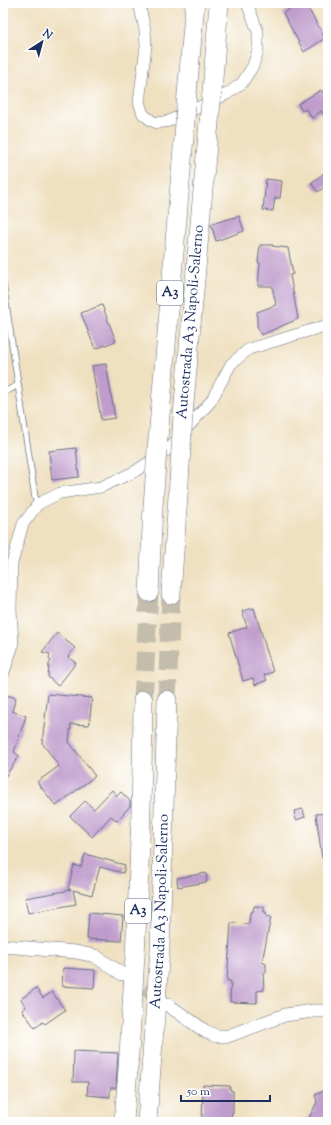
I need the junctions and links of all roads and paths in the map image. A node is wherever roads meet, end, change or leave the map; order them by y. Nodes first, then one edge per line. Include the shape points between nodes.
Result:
1 (138, 3) edge
2 (195, 3) edge
3 (219, 3) edge
4 (247, 3) edge
5 (3, 284) edge
6 (328, 325) edge
7 (18, 385) junction
8 (3, 393) edge
9 (38, 504) junction
10 (148, 592) tunnel mouth
11 (171, 594) tunnel mouth
12 (3, 675) edge
13 (143, 700) tunnel mouth
14 (167, 700) tunnel mouth
15 (3, 946) edge
16 (122, 974) tunnel mouth
17 (168, 1005) tunnel mouth
18 (328, 1011) edge
19 (124, 1122) edge
20 (147, 1122) edge

1 - 4 street via 146,46 139,102 142,114 157,123 169,121 227,94 242,83 253,66 258,50 258,32
2 - 10 highway, Autostrada A3 Napoli-Salerno / A3, bridge via 157,450
3 - 11 highway, Autostrada A3 Napoli-Salerno / A3, bridge via 183,415
5 - 7 lane
6 - 9 street via 248,350 231,364 211,401 169,449 134,472 101,487 60,493
7 - 8 lane
7 - 9 lane
9 - 12 street via 23,524 12,563 13,645
13 - 19 highway, Autostrada A3 Napoli-Salerno / A3 via 137,945
14 - 20 highway, Autostrada A3 Napoli-Salerno / A3 via 160,948
15 - 16 street via 95,956
17 - 18 street via 204,1031 216,1036 228,1036 285,1015

